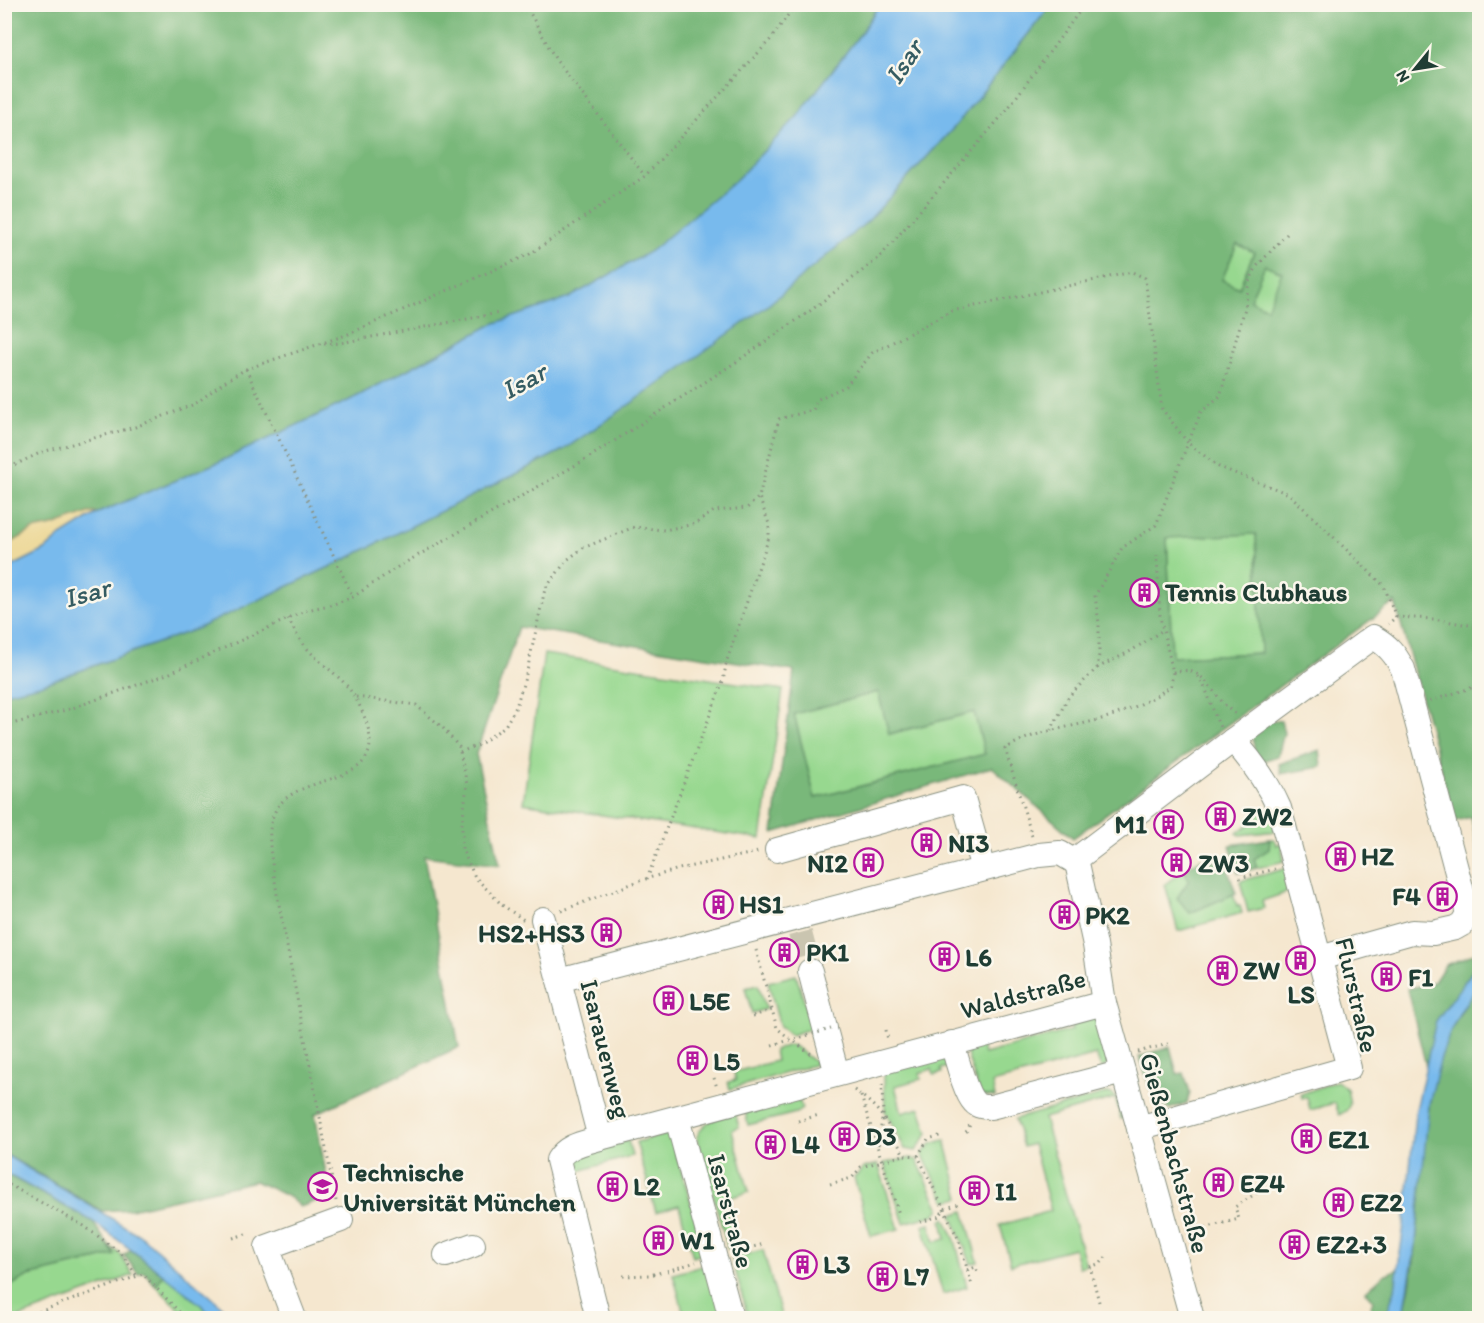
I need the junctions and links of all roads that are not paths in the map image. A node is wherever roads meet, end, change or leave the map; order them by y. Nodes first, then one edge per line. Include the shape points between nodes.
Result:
1 (1233, 740) junction
2 (777, 850) road end
3 (1077, 863) junction
4 (983, 869) junction
5 (544, 926) road end
6 (1320, 958) junction
7 (810, 971) tunnel mouth
8 (559, 980) junction
9 (1104, 1003) junction
10 (952, 1043) junction
11 (1128, 1062) junction
12 (845, 1081) junction
13 (676, 1118) junction
14 (1139, 1128) junction
15 (600, 1138) junction
16 (341, 1220) road end
17 (473, 1245) dead end
18 (446, 1256) dead end
19 (294, 1318) edge
20 (598, 1318) edge
21 (730, 1318) edge
22 (1192, 1318) edge

1 - 3 street via 1079,857
1 - 6 street, Flurstraße via 1269,784 1279,808
1 - 6 street via 1373,638 1386,644 1404,669 1467,908 1466,920 1455,928 1412,932
2 - 4 street via 963,798
3 - 4 street via 1060,853
3 - 9 street, Waldstraße
4 - 8 street via 912,887 798,925 751,929
5 - 8 street, Isarauenweg
6 - 14 street, Flurstraße via 1349,1068
7 - 12 street
8 - 15 street, Isarauenweg
9 - 10 street, Waldstraße
9 - 11 street, Gießenbachstraße
10 - 11 street via 969,1094 974,1103 982,1106 992,1107
10 - 12 street, Waldstraße
11 - 14 street, Gießenbachstraße
12 - 13 street, Waldstraße
13 - 15 street, Waldstraße
13 - 21 street, Isarstraße
14 - 22 street, Gießenbachstraße
15 - 20 street, Isarauenweg via 572,1147 558,1160
16 - 19 street via 258,1240
17 - 18 street

